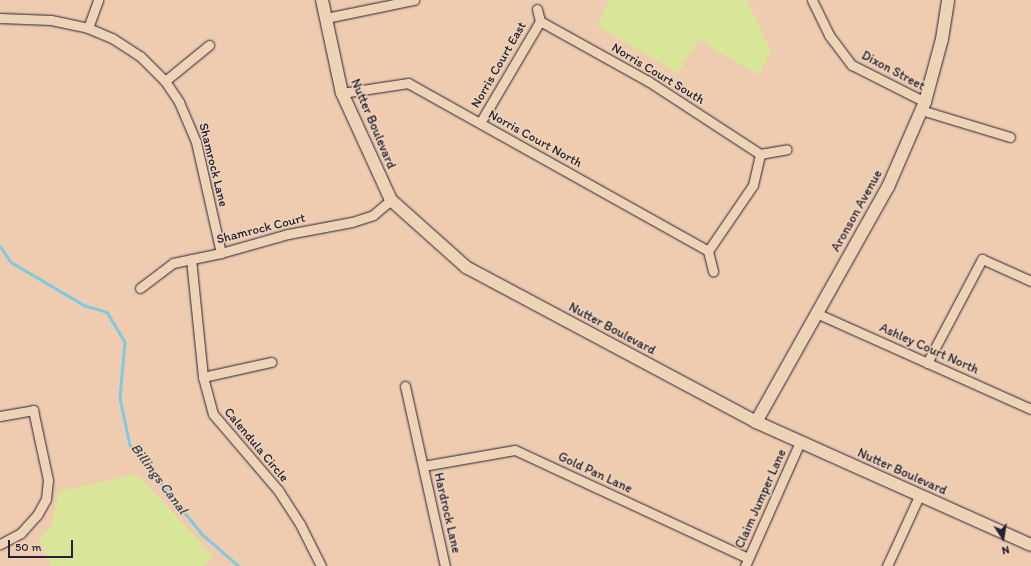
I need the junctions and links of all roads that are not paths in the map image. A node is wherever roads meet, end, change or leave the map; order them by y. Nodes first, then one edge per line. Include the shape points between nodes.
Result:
1 (98, 0) edge
2 (322, 0) edge
3 (414, 0) edge
4 (812, 0) edge
5 (948, 0) edge
6 (537, 9) dead end
7 (0, 18) edge
8 (326, 18) junction
9 (540, 20) junction
10 (88, 28) junction
11 (209, 45) dead end
12 (165, 82) junction
13 (342, 93) junction
14 (923, 106) junction
15 (480, 123) junction
16 (1010, 137) dead end
17 (787, 149) dead end
18 (760, 154) junction
19 (391, 200) junction
20 (708, 251) junction
21 (221, 253) junction
22 (191, 259) junction
23 (713, 271) dead end
24 (1031, 281) edge
25 (140, 288) dead end
26 (816, 313) junction
27 (271, 362) dead end
28 (927, 363) junction
29 (203, 377) junction
30 (405, 386) dead end
31 (1031, 409) edge
32 (0, 416) edge
33 (756, 422) junction
34 (800, 442) junction
35 (423, 466) junction
36 (919, 496) junction
37 (0, 544) edge
38 (1031, 545) edge
39 (747, 562) edge
40 (321, 566) edge
41 (445, 566) edge
42 (887, 566) edge

1 - 10 street
2 - 8 street, Nutter Boulevard
3 - 8 street
4 - 14 street, Dixon Street via 829,35 852,65
5 - 14 street, Aronson Avenue via 942,39
6 - 9 street
7 - 10 street, Shamrock Lane via 51,20
8 - 13 street, Nutter Boulevard
9 - 15 street, Norris Court East
9 - 18 street, Norris Court South via 648,81
10 - 12 street, Shamrock Lane via 112,38 140,56
11 - 12 street
12 - 21 street, Shamrock Lane via 179,102 196,142
13 - 15 street, Norris Court North via 408,83
13 - 19 street, Nutter Boulevard
14 - 16 street, Dixon Street
14 - 26 street, Aronson Avenue via 888,187
15 - 20 street, Norris Court North
17 - 18 street
18 - 20 street via 753,185
19 - 21 street, Shamrock Court via 373,215 352,222 288,234
19 - 33 street, Nutter Boulevard via 466,267
20 - 23 street
21 - 22 street, Shamrock Court
22 - 25 street, Shamrock Court via 173,263
22 - 29 street, Calendula Circle
24 - 28 street via 982,260
26 - 28 street, Ashley Court North
26 - 33 street, Aronson Avenue
27 - 29 street
28 - 31 street, Ashley Court North
29 - 40 street, Calendula Circle via 213,414 278,490 300,524
30 - 35 street, Hardrock Lane
32 - 37 street via 32,410 48,480 46,499 37,515 21,533
33 - 34 street, Nutter Boulevard
34 - 36 street, Nutter Boulevard
34 - 39 street, Claim Jumper Lane
35 - 39 street, Gold Pan Lane via 515,450
35 - 41 street, Hardrock Lane
36 - 38 street, Nutter Boulevard
36 - 42 street

